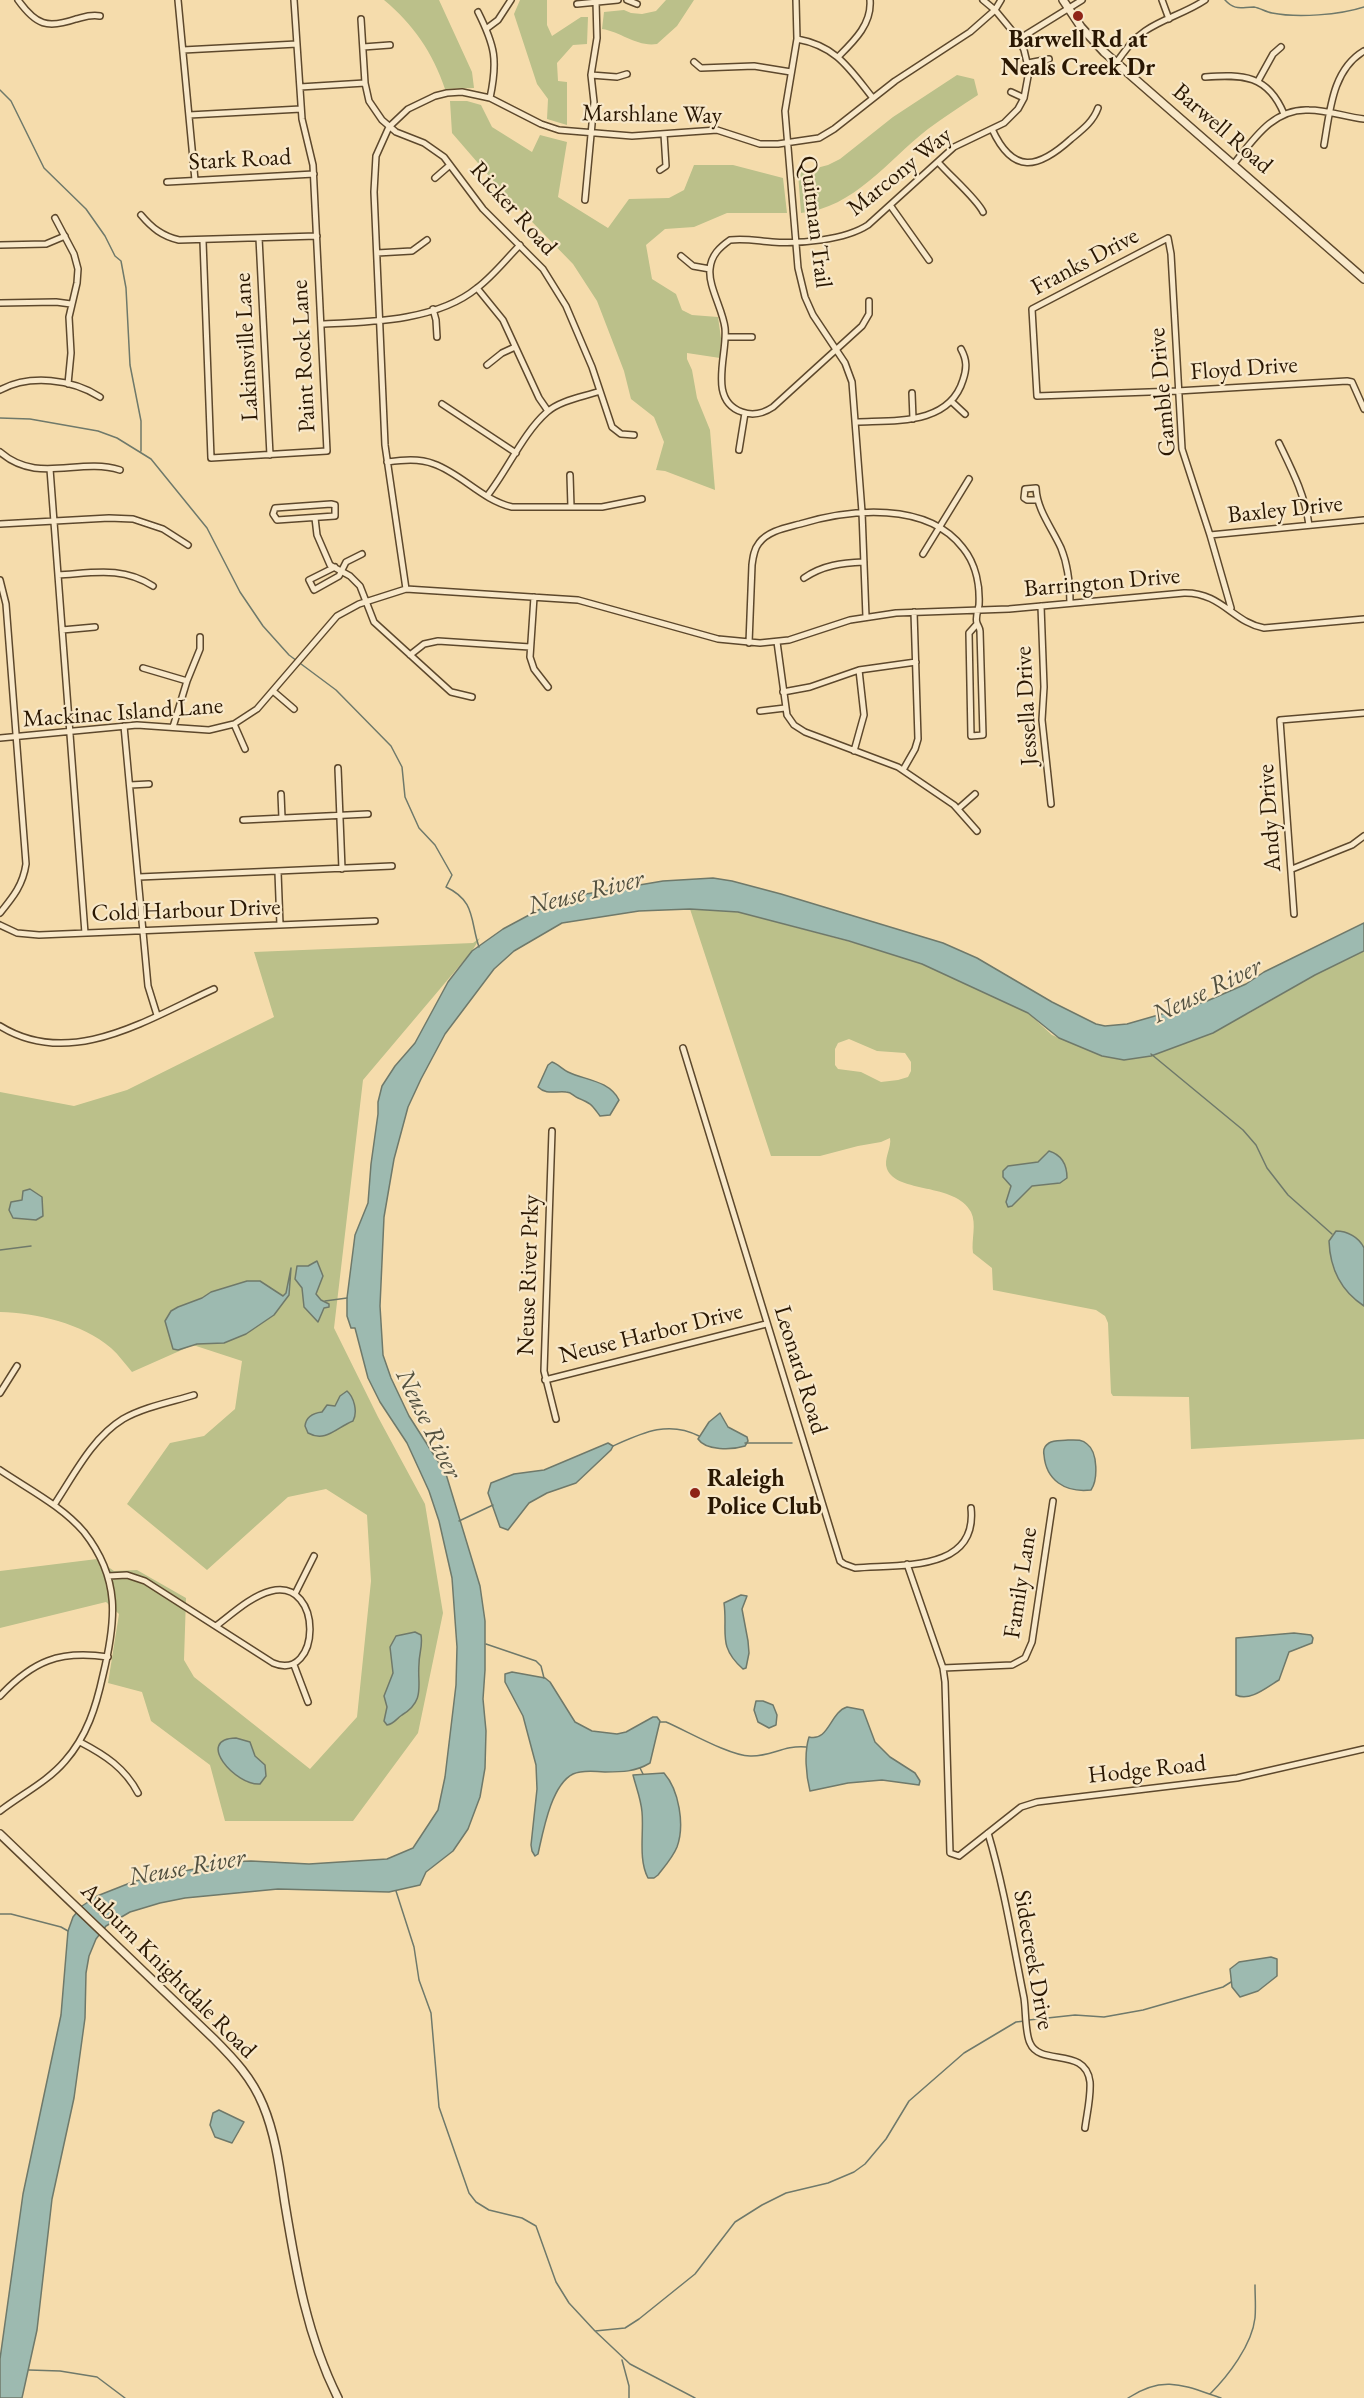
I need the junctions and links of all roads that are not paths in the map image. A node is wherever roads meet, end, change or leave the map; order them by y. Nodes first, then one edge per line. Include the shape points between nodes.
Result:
1 (18, 0) edge
2 (178, 0) edge
3 (294, 0) edge
4 (511, 0) edge
5 (618, 0) edge
6 (627, 0) edge
7 (795, 0) edge
8 (870, 0) edge
9 (982, 0) edge
10 (1001, 0) edge
11 (1063, 0) edge
12 (1082, 0) edge
13 (1162, 0) edge
14 (1204, 0) edge
15 (596, 1) edge
16 (577, 4) dead end
17 (637, 4) dead end
18 (1068, 9) junction
19 (995, 10) junction
20 (478, 12) dead end
21 (100, 16) dead end
22 (361, 19) dead end
23 (1169, 19) junction
24 (486, 29) junction
25 (797, 39) junction
26 (1019, 39) junction
27 (297, 44) junction
28 (390, 45) dead end
29 (1281, 47) dead end
30 (363, 48) junction
31 (183, 50) junction
32 (1364, 51) edge
33 (838, 57) junction
34 (1049, 59) dead end
35 (694, 62) dead end
36 (1029, 63) junction
37 (1116, 63) junction
38 (791, 72) junction
39 (627, 74) dead end
40 (591, 75) junction
41 (1205, 77) dead end
42 (1258, 81) junction
43 (365, 83) junction
44 (300, 87) junction
45 (1011, 92) dead end
46 (490, 98) junction
47 (872, 98) junction
48 (1024, 98) junction
49 (1098, 108) dead end
50 (301, 109) junction
51 (1329, 113) junction
52 (1284, 114) junction
53 (189, 115) junction
54 (1364, 119) edge
55 (389, 127) junction
56 (992, 129) junction
57 (592, 134) junction
58 (664, 134) junction
59 (787, 143) junction
60 (1324, 145) dead end
61 (938, 162) junction
62 (450, 165) junction
63 (1233, 165) junction
64 (660, 170) dead end
65 (314, 174) junction
66 (435, 178) dead end
67 (195, 180) junction
68 (168, 182) dead end
69 (585, 200) dead end
70 (890, 205) junction
71 (983, 212) dead end
72 (141, 215) dead end
73 (55, 218) dead end
74 (317, 236) junction
75 (65, 237) junction
76 (259, 238) junction
77 (1168, 238) joint
78 (427, 240) dead end
79 (203, 241) junction
80 (795, 241) junction
81 (0, 245) edge
82 (520, 245) junction
83 (377, 253) junction
84 (681, 256) dead end
85 (929, 260) dead end
86 (710, 269) junction
87 (1364, 279) edge
88 (477, 288) junction
89 (870, 301) dead end
90 (0, 303) edge
91 (71, 304) junction
92 (433, 309) junction
93 (380, 321) junction
94 (321, 324) junction
95 (436, 337) dead end
96 (726, 337) junction
97 (752, 337) dead end
98 (515, 347) junction
99 (961, 349) dead end
100 (836, 350) junction
101 (488, 365) dead end
102 (68, 384) junction
103 (0, 390) edge
104 (600, 391) junction
105 (1177, 391) junction
106 (912, 393) dead end
107 (1037, 396) joint
108 (100, 397) dead end
109 (951, 401) junction
110 (442, 404) dead end
111 (1364, 409) edge
112 (548, 411) junction
113 (745, 413) junction
114 (965, 414) dead end
115 (914, 418) junction
116 (856, 422) junction
117 (634, 435) dead end
118 (1279, 442) dead end
119 (739, 450) dead end
120 (0, 452) edge
121 (516, 453) junction
122 (270, 455) junction
123 (387, 462) junction
124 (50, 469) junction
125 (120, 470) dead end
126 (570, 475) dead end
127 (969, 479) dead end
128 (487, 496) junction
129 (642, 499) dead end
130 (1037, 500) junction
131 (571, 507) junction
132 (862, 512) junction
133 (315, 518) junction
134 (1364, 520) edge
135 (53, 521) junction
136 (0, 524) edge
137 (1309, 525) junction
138 (940, 528) junction
139 (1210, 535) junction
140 (188, 545) dead end
141 (362, 554) dead end
142 (923, 554) dead end
143 (864, 562) junction
144 (335, 567) junction
145 (342, 570) junction
146 (58, 575) junction
147 (804, 578) dead end
148 (0, 580) edge
149 (153, 586) dead end
150 (406, 589) junction
151 (534, 597) junction
152 (366, 602) junction
153 (1070, 603) junction
154 (1041, 606) junction
155 (1231, 609) junction
156 (978, 611) junction
157 (914, 612) junction
158 (866, 617) junction
159 (1364, 619) edge
160 (977, 624) junction
161 (95, 627) dead end
162 (62, 630) junction
163 (200, 637) dead end
164 (777, 642) junction
165 (749, 643) junction
166 (530, 647) junction
167 (410, 655) junction
168 (916, 662) junction
169 (143, 668) dead end
170 (859, 670) junction
171 (186, 681) junction
172 (548, 687) dead end
173 (273, 692) junction
174 (783, 692) junction
175 (472, 697) dead end
176 (785, 708) junction
177 (294, 709) dead end
178 (760, 711) dead end
179 (1364, 713) edge
180 (234, 724) junction
181 (124, 726) junction
182 (173, 728) junction
183 (70, 732) junction
184 (0, 738) edge
185 (16, 738) junction
186 (245, 749) dead end
187 (854, 751) junction
188 (338, 768) dead end
189 (903, 770) junction
190 (149, 784) dead end
191 (130, 785) junction
192 (281, 794) dead end
193 (975, 794) dead end
194 (1051, 804) dead end
195 (958, 809) junction
196 (368, 814) dead end
197 (340, 815) junction
198 (282, 818) junction
199 (243, 820) dead end
200 (977, 831) dead end
201 (1364, 836) edge
202 (392, 866) dead end
203 (342, 869) junction
204 (1292, 869) junction
205 (278, 872) junction
206 (139, 877) junction
207 (0, 913) edge
208 (1294, 914) dead end
209 (375, 921) dead end
210 (0, 925) edge
211 (280, 925) junction
212 (143, 931) junction
213 (85, 933) junction
214 (213, 989) dead end
215 (157, 1015) junction
216 (0, 1026) edge
217 (683, 1048) dead end
218 (552, 1131) dead end
219 (766, 1324) junction
220 (17, 1366) dead end
221 (545, 1380) junction
222 (0, 1394) edge
223 (194, 1395) dead end
224 (556, 1419) dead end
225 (0, 1470) edge
226 (1053, 1501) dead end
227 (54, 1505) junction
228 (971, 1508) dead end
229 (314, 1556) dead end
230 (908, 1564) junction
231 (108, 1576) junction
232 (295, 1593) junction
233 (216, 1626) junction
234 (108, 1657) junction
235 (294, 1665) junction
236 (943, 1668) junction
237 (0, 1696) edge
238 (308, 1702) dead end
239 (80, 1742) junction
240 (1364, 1749) edge
241 (138, 1793) dead end
242 (0, 1811) edge
243 (988, 1833) junction
244 (0, 1834) edge
245 (1085, 2128) dead end
246 (338, 2398) edge

1 - 21 street via 45,25
2 - 31 street
3 - 27 street, Paint Rock Lane
4 - 24 street via 498,20
5 - 15 street
6 - 17 street
7 - 25 street, Quitman Trail
8 - 33 street via 864,27
9 - 19 street
10 - 19 street, Marshlane Way
11 - 18 street, Barwell Road
12 - 18 street
13 - 23 street
14 - 23 street
15 - 16 street
15 - 40 street via 597,38
18 - 26 street
18 - 37 street, Barwell Road via 1091,40
19 - 26 street
19 - 47 street, Marshlane Way via 970,32
20 - 24 street
22 - 30 street, Ricker Road
23 - 37 street via 1135,39
24 - 46 street via 495,58
25 - 33 street via 823,46
25 - 38 street, Quitman Trail
26 - 36 street
27 - 31 street
27 - 44 street, Paint Rock Lane
28 - 30 street
29 - 42 street
30 - 43 street, Ricker Road
31 - 53 street
32 - 51 street via 1342,72
33 - 47 street
34 - 36 street
35 - 38 street via 701,68 754,66
36 - 48 street
37 - 63 street, Barwell Road
38 - 59 street, Quitman Trail via 785,99
39 - 40 street
40 - 57 street
41 - 42 street via 1242,76
42 - 52 street via 1271,92
43 - 44 street
43 - 55 street, Ricker Road via 369,100
44 - 50 street, Paint Rock Lane
45 - 48 street
46 - 55 street, Marshlane Way via 462,92 435,96 408,109
46 - 57 street, Marshlane Way via 541,124
47 - 59 street, Marshlane Way via 826,135
48 - 56 street, Marcony Way via 1012,116
49 - 56 street via 1090,123 1053,156 1041,160 1022,161 1011,156
50 - 53 street
50 - 65 street, Paint Rock Lane
51 - 52 street via 1310,110
51 - 54 street
51 - 60 street
52 - 63 street via 1266,126
53 - 67 street
55 - 62 street, Ricker Road via 424,143
55 - 83 street, Marshlane Way via 374,168
56 - 61 street, Marcony Way via 954,147
57 - 58 street, Marshlane Way
57 - 69 street
58 - 59 street, Marshlane Way via 717,130 760,144
58 - 64 street via 666,166
59 - 80 street, Quitman Trail
61 - 70 street, Marcony Way
61 - 71 street via 980,204
62 - 66 street
62 - 82 street, Ricker Road via 478,203
63 - 87 street, Barwell Road
65 - 67 street, Stark Road
65 - 74 street, Paint Rock Lane
67 - 68 street, Stark Road
70 - 80 street, Marcony Way via 859,231
70 - 85 street
72 - 79 street via 166,237
73 - 75 street
74 - 76 street
74 - 94 street, Paint Rock Lane
75 - 81 street via 46,244
75 - 91 street via 78,269
76 - 79 street
76 - 122 street, Lakinsville Lane
77 - 105 street, Gamble Drive
77 - 107 street, Franks Drive via 1032,309
78 - 83 street via 412,251
79 - 122 street, Paint Rock Lane via 211,458
80 - 86 street, Marcony Way via 730,240 715,253
80 - 100 street, Quitman Trail via 805,297
82 - 88 street
82 - 104 street, Ricker Road via 554,284
83 - 93 street, Marshlane Way
84 - 86 street via 693,266
86 - 96 street
88 - 92 street via 459,300
88 - 98 street via 503,320
89 - 100 street via 867,319
90 - 91 street
91 - 102 street
92 - 93 street
92 - 95 street
93 - 94 street
93 - 123 street, Marshlane Way
94 - 122 street, Paint Rock Lane via 327,451
96 - 97 street
96 - 113 street via 722,388 728,401
98 - 101 street via 502,352
98 - 112 street
99 - 109 street via 966,366 962,384
100 - 113 street via 773,407 761,413
100 - 116 street, Quitman Trail via 852,382
102 - 103 street via 21,381
102 - 108 street
104 - 112 street
104 - 117 street, Ricker Road via 612,427 621,434
105 - 107 street, Floyd Drive
105 - 111 street, Floyd Drive via 1347,381 1352,382
105 - 139 street, Gamble Drive via 1182,449
106 - 115 street
109 - 114 street
109 - 115 street via 935,412
110 - 121 street
112 - 121 street
113 - 119 street
115 - 116 street
116 - 132 street, Quitman Trail
118 - 137 street via 1301,488
120 - 124 street via 22,466
121 - 128 street
123 - 128 street via 412,459 434,464
123 - 150 street, Marshlane Way
124 - 125 street
124 - 135 street
126 - 131 street
127 - 138 street
128 - 131 street via 512,507
129 - 131 street via 602,507
130 - 130 street via 1036,488 1025,489 1023,498
130 - 153 street via 1065,558
132 - 138 street via 906,516
132 - 143 street, Quitman Trail
132 - 165 street via 830,515 776,531 759,542 753,554
133 - 133 street via 277,520 273,511 335,505 335,516
133 - 144 street via 316,534 330,565
134 - 137 street, Baxley Drive
135 - 136 street
135 - 140 street via 133,519 163,529
135 - 146 street
137 - 139 street, Baxley Drive
138 - 142 street
138 - 156 street via 958,542 971,561
139 - 155 street, Gamble Drive
141 - 145 street via 346,562
143 - 147 street via 833,565
143 - 158 street, Quitman Trail
144 - 145 street
144 - 145 street via 309,580 314,590 339,576
145 - 152 street via 360,586
146 - 149 street via 118,572 139,577
146 - 162 street
148 - 185 street via 6,604
150 - 151 street, Mackinac Island Lane
150 - 152 street, Mackinac Island Lane
151 - 165 street, Mackinac Island Lane via 588,602 718,639
151 - 166 street
152 - 167 street via 374,622
152 - 173 street, Mackinac Island Lane via 330,622
153 - 154 street, Barrington Drive
153 - 155 street, Barrington Drive via 1189,593
154 - 156 street, Barrington Drive
154 - 194 street, Jessella Drive via 1042,720
155 - 159 street, Barrington Drive via 1249,623 1264,628
156 - 157 street, Mackinac Island Lane
156 - 160 street
157 - 158 street, Mackinac Island Lane
157 - 168 street
158 - 164 street, Mackinac Island Lane
160 - 160 street via 969,633 971,736 983,735
161 - 162 street
162 - 183 street
163 - 171 street via 200,649
164 - 165 street, Mackinac Island Lane
164 - 174 street
166 - 167 street via 438,641 424,644
166 - 172 street via 534,669
167 - 175 street via 451,692
168 - 170 street
168 - 189 street via 918,739
169 - 171 street
170 - 174 street
170 - 187 street via 864,715
171 - 182 street
173 - 177 street
173 - 180 street, Mackinac Island Lane
174 - 176 street
176 - 178 street
176 - 187 street via 798,729
179 - 204 street, Andy Drive via 1280,720
180 - 182 street, Mackinac Island Lane via 209,730
180 - 186 street
181 - 182 street, Mackinac Island Lane
181 - 183 street, Mackinac Island Lane
181 - 191 street
183 - 185 street, Mackinac Island Lane
183 - 213 street
184 - 185 street, Mackinac Island Lane
185 - 207 street via 26,864 20,889
187 - 189 street
188 - 197 street
189 - 195 street
190 - 191 street
191 - 206 street
192 - 198 street
193 - 195 street
195 - 200 street
196 - 197 street
197 - 198 street
197 - 203 street
198 - 199 street
201 - 204 street
202 - 203 street
203 - 205 street
204 - 208 street, Andy Drive
205 - 206 street
205 - 211 street
206 - 212 street
209 - 211 street, Cold Harbour Drive
210 - 213 street, Cold Harbour Drive via 27,934
211 - 212 street, Cold Harbour Drive
212 - 213 street, Cold Harbour Drive
212 - 215 street via 149,993
214 - 215 street
215 - 216 street via 105,1038 80,1043 41,1042
217 - 219 street, Leonard Road
218 - 221 street, Neuse River Prky
219 - 221 street, Neuse Harbor Drive
219 - 230 street, Leonard Road via 840,1561 855,1568
220 - 222 street
221 - 224 street, Neuse River Prky
223 - 227 street via 139,1412 109,1430 92,1448
225 - 227 street
226 - 236 street, Family Lane via 1032,1642 1025,1658 1011,1665
227 - 231 street via 85,1534
228 - 230 street, Leonard Road via 973,1521 968,1536 950,1555
229 - 232 street
230 - 236 street
231 - 233 street via 138,1578
231 - 234 street via 114,1617
232 - 233 street via 268,1592
232 - 235 street via 310,1624 304,1653
233 - 235 street via 273,1663
234 - 237 street via 75,1654 50,1659 26,1671
234 - 239 street via 95,1708
235 - 238 street
236 - 243 street, Hodge Road via 950,1853 959,1856
239 - 241 street via 117,1765
239 - 242 street via 50,1776
240 - 243 street, Hodge Road via 1237,1778 1037,1802 1021,1807
243 - 245 street, Sidecreek Drive via 1000,1874 1030,2044 1037,2052 1072,2061 1087,2071 1090,2088
244 - 246 street, Auburn Knightdale Road via 240,2066 263,2104 274,2139 307,2321

